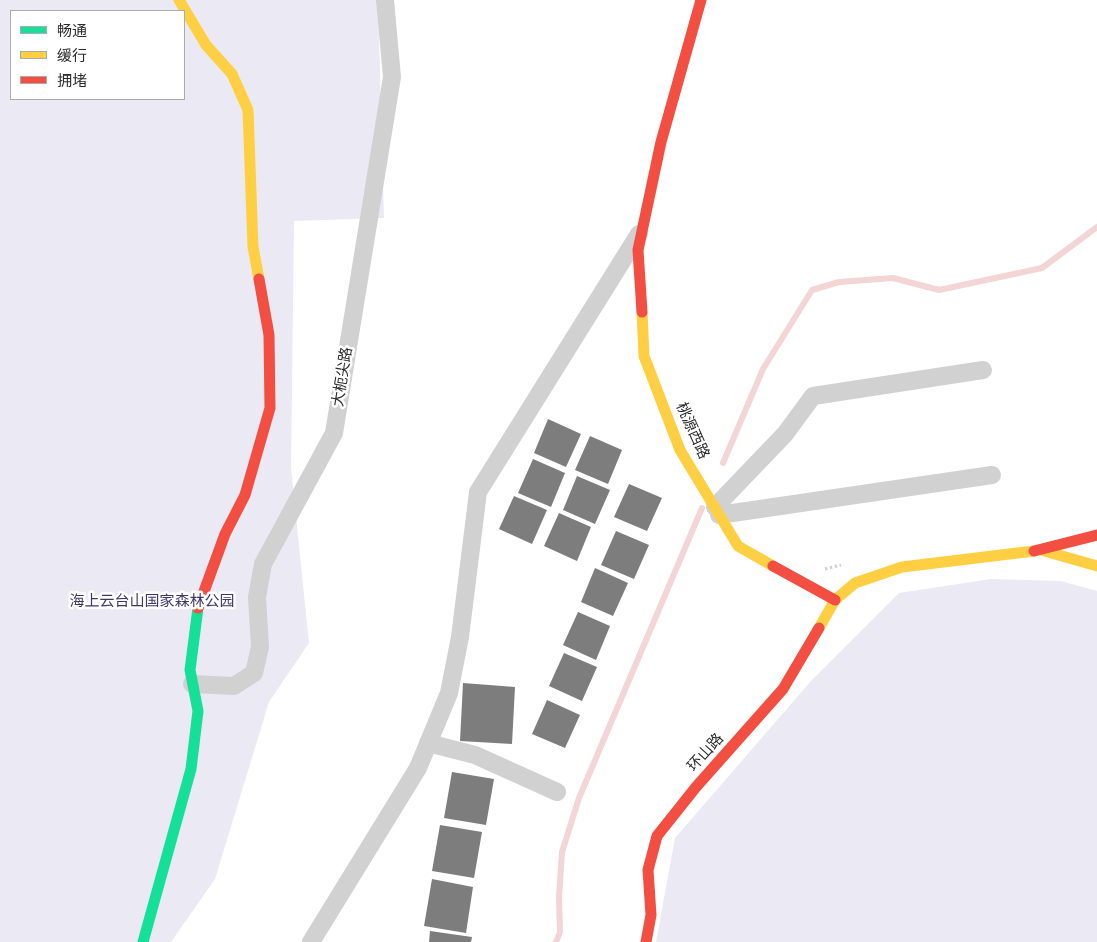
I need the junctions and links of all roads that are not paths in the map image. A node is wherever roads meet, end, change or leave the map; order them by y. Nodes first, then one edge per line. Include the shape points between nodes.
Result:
1 (179, 0) edge
2 (385, 0) edge
3 (701, 0) edge
4 (643, 227) junction
5 (984, 370) dead end
6 (992, 475) dead end
7 (717, 511) junction
8 (1097, 535) edge
9 (1041, 550) junction
10 (1097, 566) edge
11 (835, 600) junction
12 (192, 684) junction
13 (428, 744) junction
14 (557, 792) dead end
15 (144, 942) edge
16 (311, 942) edge
17 (646, 942) edge

1 - 12 street via 206,45 232,74 248,110 253,247 269,335 270,408 245,496 225,534 196,613 190,670
2 - 12 street, 大枙尖路 via 392,77 334,433 263,564 257,597 260,647 254,673 234,686
3 - 4 street, 桃源西路 via 661,142
4 - 7 street, 桃源西路 via 638,250 644,356 680,450
4 - 13 street via 478,492 460,637 449,693
5 - 7 street via 813,396 785,434
6 - 7 street
7 - 11 street, 桃源西路 via 738,546
8 - 9 street
9 - 10 street
9 - 11 street via 902,567 855,583
11 - 17 street, 环山路 via 783,689 657,836 648,870 652,915
12 - 15 street via 198,711 191,769
13 - 14 street via 475,755
13 - 16 street via 418,768

